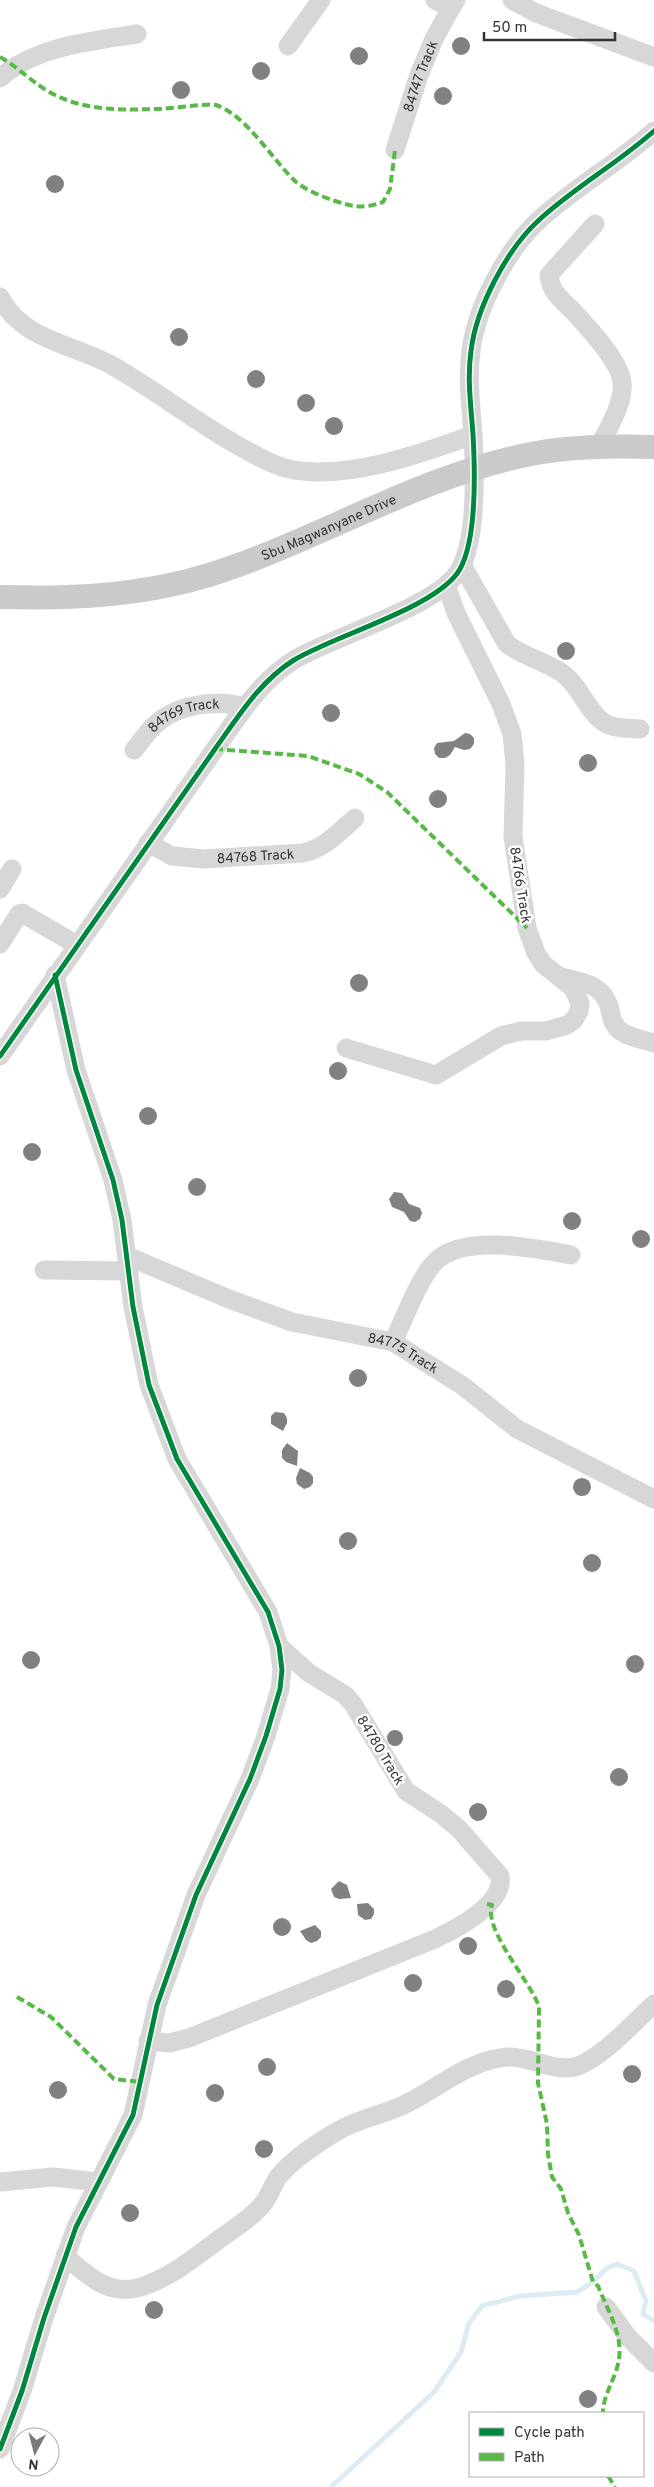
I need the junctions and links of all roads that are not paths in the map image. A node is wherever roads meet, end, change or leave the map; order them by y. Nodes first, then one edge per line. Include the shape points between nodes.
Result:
1 (321, 0) edge
2 (512, 0) edge
3 (448, 3) edge
4 (137, 34) dead end
5 (288, 46) dead end
6 (654, 58) edge
7 (0, 78) edge
8 (654, 131) edge
9 (395, 150) dead end
10 (595, 224) dead end
11 (0, 297) edge
12 (473, 436) junction
13 (648, 445) edge
14 (600, 447) junction
15 (475, 468) junction
16 (462, 565) junction
17 (446, 587) junction
18 (0, 597) edge
19 (245, 707) junction
20 (640, 728) dead end
21 (134, 750) dead end
22 (356, 818) dead end
23 (148, 843) junction
24 (12, 870) dead end
25 (0, 889) edge
26 (0, 944) edge
27 (76, 945) junction
28 (55, 975) junction
29 (556, 976) junction
30 (654, 1043) edge
31 (346, 1048) dead end
32 (1, 1057) edge
33 (571, 1255) dead end
34 (128, 1263) junction
35 (44, 1270) dead end
36 (393, 1342) junction
37 (654, 1499) edge
38 (279, 1646) junction
39 (654, 2004) edge
40 (148, 2041) junction
41 (0, 2182) edge
42 (98, 2182) junction
43 (65, 2256) junction
44 (606, 2307) dead end
45 (654, 2363) edge
46 (0, 2449) edge

1 - 5 street
2 - 6 street via 557,22 630,46
3 - 9 street, 84747 Track via 422,66
4 - 7 street via 92,41 38,56
8 - 12 street via 538,221 497,278 480,316 471,351
10 - 14 street via 549,274 550,288 617,365 622,382 620,400
11 - 12 street via 6,310 24,326 113,366 220,435 288,469 308,472 370,466 424,453
12 - 15 street
13 - 14 main road, Sbu Magwanyane Drive
14 - 15 main road, Sbu Magwanyane Drive via 527,454
15 - 16 street via 470,533
15 - 18 main road, Sbu Magwanyane Drive via 208,575 139,592 52,599
16 - 17 street
16 - 20 street via 508,644 565,675 602,721 616,727
17 - 19 street via 424,602 294,660 269,680
17 - 29 street, 84766 Track via 512,734 515,764 513,838 527,928 536,953
19 - 21 street, 84769 Track via 219,703 177,712 154,725
19 - 23 street
22 - 23 street, 84768 Track via 327,843 303,853 194,859 172,856
23 - 27 street
24 - 25 street
26 - 27 street via 22,914
27 - 28 street
28 - 32 street
28 - 34 street via 76,1070 113,1180
29 - 30 street via 598,988 604,994 615,1025 632,1036
29 - 31 street, 84766 Track via 578,995 579,1011 574,1020 558,1028 501,1036 440,1074 431,1075
33 - 36 street via 511,1246 451,1250 430,1269
34 - 35 street
34 - 36 street, 84775 Track via 292,1322
34 - 38 street via 140,1346 160,1417 177,1460 268,1612
36 - 37 street, 84775 Track via 463,1386 517,1429
38 - 40 street via 280,1689 266,1736 250,1779 196,1895 157,2005
38 - 40 street, 84780 Track via 309,1673 345,1695 362,1717 406,1791 459,1829 500,1876 499,1889 470,1921 454,1930 189,2038 169,2042
39 - 43 street via 604,2049 580,2065 565,2067 521,2058 494,2059 468,2068 401,2106 336,2132 287,2168 267,2200 252,2215 172,2274 155,2282 127,2289 103,2286
40 - 42 street via 133,2115
41 - 42 street via 53,2178
42 - 43 street
43 - 46 street
44 - 45 street via 628,2337

